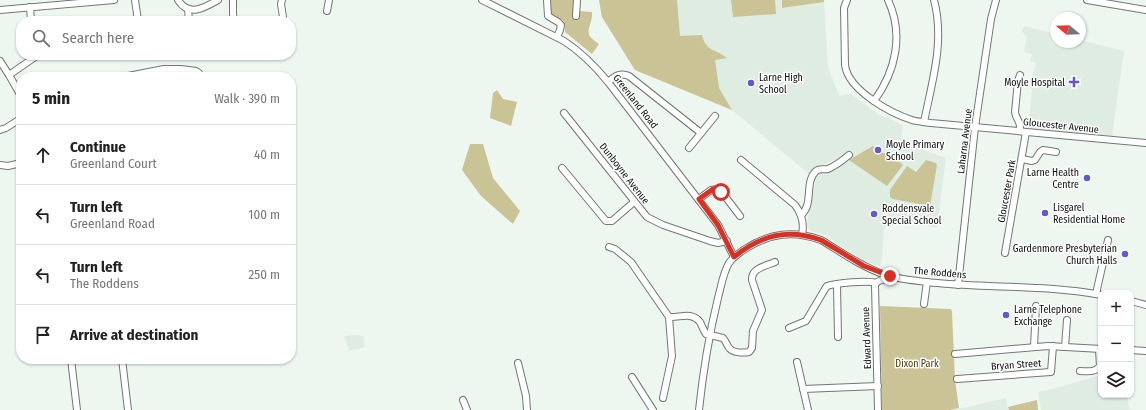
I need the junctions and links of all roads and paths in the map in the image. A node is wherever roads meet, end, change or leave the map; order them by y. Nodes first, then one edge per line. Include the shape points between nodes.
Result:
1 (114, 0) edge
2 (135, 0) edge
3 (178, 0) edge
4 (218, 0) edge
5 (233, 0) edge
6 (282, 0) edge
7 (329, 0) edge
8 (482, 0) edge
9 (547, 0) edge
10 (577, 0) edge
11 (847, 0) edge
12 (888, 0) edge
13 (934, 0) edge
14 (996, 0) edge
15 (1087, 0) edge
16 (30, 7) junction
17 (188, 9) junction
18 (0, 10) edge
19 (1146, 10) edge
20 (327, 11) dead end
21 (31, 16) edge
22 (137, 16) edge
23 (188, 16) edge
24 (233, 16) edge
25 (282, 16) edge
26 (576, 16) dead end
27 (557, 37) junction
28 (31, 60) edge
29 (0, 61) edge
30 (149, 72) edge
31 (197, 72) edge
32 (9, 75) junction
33 (1020, 75) dead end
34 (608, 82) junction
35 (16, 87) edge
36 (874, 101) junction
37 (564, 113) dead end
38 (715, 116) dead end
39 (16, 122) edge
40 (924, 122) junction
41 (975, 127) junction
42 (0, 130) edge
43 (1023, 131) junction
44 (702, 132) junction
45 (1146, 143) edge
46 (689, 148) dead end
47 (1056, 152) dead end
48 (849, 156) dead end
49 (1022, 159) junction
50 (741, 160) dead end
51 (16, 164) edge
52 (0, 165) edge
53 (562, 168) dead end
54 (699, 199) junction
55 (634, 202) junction
56 (801, 215) junction
57 (740, 216) dead end
58 (802, 235) junction
59 (1108, 240) dead end
60 (727, 241) junction
61 (609, 247) dead end
62 (1005, 253) dead end
63 (734, 257) junction
64 (775, 262) dead end
65 (890, 276) junction
66 (927, 282) junction
67 (876, 283) junction
68 (837, 285) junction
69 (958, 285) junction
70 (1100, 290) edge
71 (1098, 294) edge
72 (1134, 302) edge
73 (924, 304) dead end
74 (1146, 305) edge
75 (1036, 306) dead end
76 (669, 317) junction
77 (1067, 320) dead end
78 (789, 328) dead end
79 (710, 335) junction
80 (838, 337) dead end
81 (1053, 346) junction
82 (1034, 347) junction
83 (1065, 347) junction
84 (1098, 349) edge
85 (1134, 350) edge
86 (1146, 351) edge
87 (955, 354) dead end
88 (797, 362) dead end
89 (1100, 362) edge
90 (518, 363) dead end
91 (72, 364) edge
92 (123, 364) edge
93 (1080, 371) dead end
94 (632, 377) dead end
95 (957, 379) dead end
96 (878, 386) junction
97 (803, 389) junction
98 (663, 398) dead end
99 (463, 400) dead end
100 (77, 410) edge
101 (128, 410) edge
102 (467, 410) edge
103 (527, 410) edge
104 (653, 410) edge
105 (699, 410) edge
106 (808, 410) edge
107 (878, 410) edge

1 - 16 street
2 - 22 street
3 - 17 street
4 - 17 street via 202,8
5 - 24 street
6 - 25 street
7 - 20 street
8 - 27 street, Greenland Road
9 - 27 street via 548,16 561,26
10 - 26 street
11 - 36 street, Gloucester Avenue via 844,8 847,74
12 - 36 street via 895,22 896,50 887,80
13 - 40 street via 938,53
14 - 41 street, Laharna Avenue
15 - 19 street
16 - 18 street
16 - 21 street
17 - 23 street
27 - 34 street, Greenland Road via 582,54
28 - 32 street
29 - 32 street
30 - 31 street via 181,69
32 - 35 street
33 - 43 street via 1015,112
34 - 44 street via 620,74 629,76
34 - 54 street, Greenland Road
36 - 40 street, Gloucester Avenue via 907,118
37 - 55 street, Dunboyne Avenue
38 - 44 street
39 - 42 street
40 - 41 street, Gloucester Avenue
41 - 43 street, Gloucester Avenue
41 - 69 street, Laharna Avenue
43 - 45 street, Gloucester Avenue
43 - 49 street, Gloucester Park
44 - 46 street
47 - 49 street via 1043,150 1033,161
48 - 56 street via 829,168 815,172 806,208
49 - 62 street, Gloucester Park
50 - 56 street via 794,204
51 - 52 street
53 - 55 street via 606,221 612,221
54 - 57 street via 711,190 718,189
54 - 60 street, Greenland Road
55 - 60 street, Dunboyne Avenue via 646,216 658,223 710,242
56 - 58 street
58 - 63 street, The Roddens via 783,234 769,237
58 - 65 street, The Roddens via 821,240 864,266
59 - 70 street
60 - 63 street, Greenland Road
61 - 76 street via 631,262
63 - 79 street via 726,272
64 - 79 street via 754,271 752,275 762,310 754,329 751,351 732,350 723,338
65 - 66 street, The Roddens
65 - 67 street
66 - 69 street, The Roddens
66 - 73 street
67 - 68 street
67 - 96 street, Edward Avenue
68 - 78 street via 827,286 806,321
68 - 80 street
69 - 71 street, The Roddens via 1053,288
72 - 74 street
75 - 82 street
76 - 79 street via 690,315 700,323 706,334
76 - 98 street via 672,356
77 - 83 street
79 - 105 street
81 - 82 street
81 - 83 street
81 - 95 street, Bryan Street via 1051,372
82 - 87 street
83 - 84 street
85 - 86 street
88 - 97 street
89 - 93 street via 1100,366 1094,370
90 - 103 street
91 - 100 street
92 - 101 street
94 - 104 street
96 - 97 street
96 - 107 street, Edward Avenue
97 - 106 street
99 - 102 street

